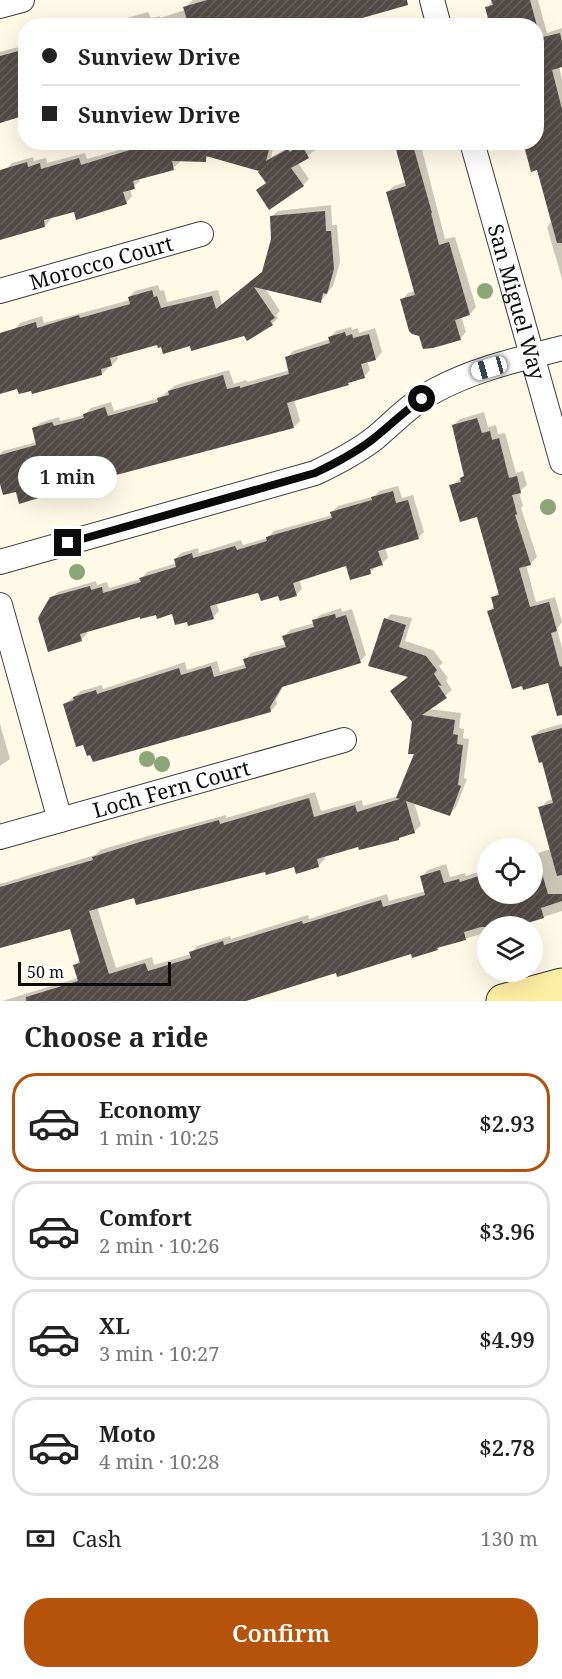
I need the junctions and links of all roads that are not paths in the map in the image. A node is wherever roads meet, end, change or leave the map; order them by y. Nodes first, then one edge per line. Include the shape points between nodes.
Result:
1 (22, 0) edge
2 (432, 0) edge
3 (0, 6) edge
4 (437, 18) edge
5 (474, 150) edge
6 (201, 234) dead end
7 (0, 291) edge
8 (562, 348) edge
9 (532, 356) junction
10 (562, 462) edge
11 (0, 562) edge
12 (0, 605) edge
13 (344, 740) dead end
14 (60, 820) junction
15 (0, 837) edge
16 (562, 985) edge
17 (503, 1001) edge

1 - 3 street
2 - 4 street
5 - 9 street, San Miguel Way
6 - 7 street, Morocco Court
8 - 9 street
9 - 10 street, San Miguel Way
9 - 11 street via 468,375 435,390 374,439 315,473
12 - 14 street
13 - 14 street, Loch Fern Court
14 - 15 street, Loch Fern Court
16 - 17 street

